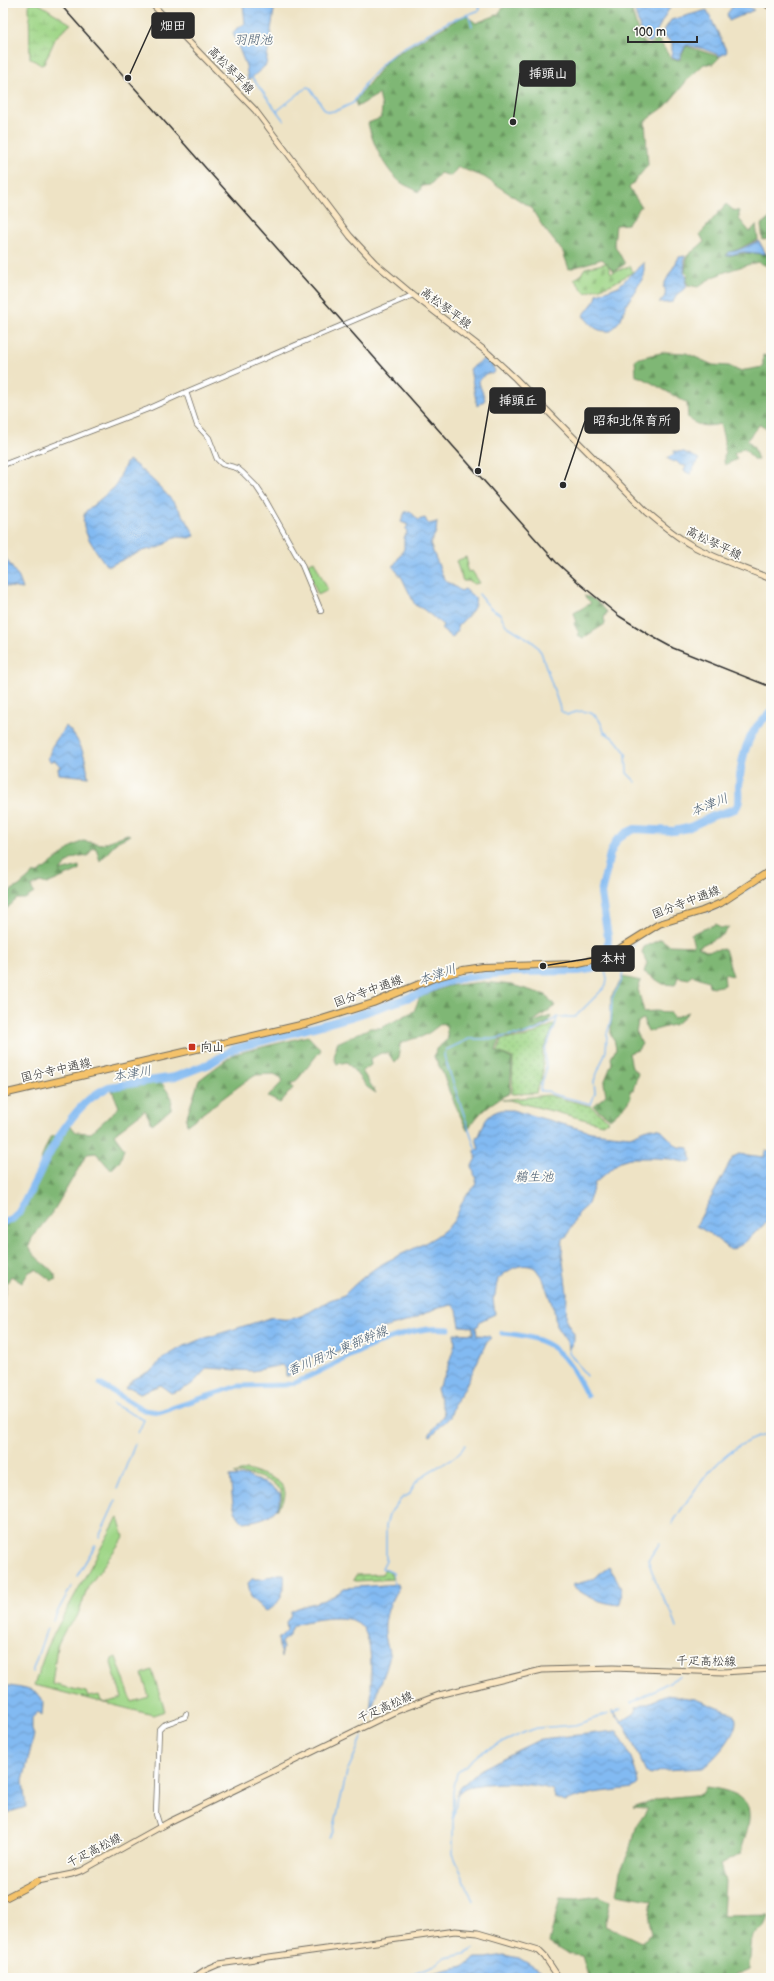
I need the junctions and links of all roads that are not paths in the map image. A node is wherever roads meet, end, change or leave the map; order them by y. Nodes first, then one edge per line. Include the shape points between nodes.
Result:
1 (151, 3) edge
2 (765, 3) edge
3 (771, 7) edge
4 (412, 296) junction
5 (186, 392) junction
6 (3, 465) edge
7 (771, 579) edge
8 (321, 611) dead end
9 (771, 870) edge
10 (3, 1094) edge
11 (771, 1669) edge
12 (186, 1714) dead end
13 (160, 1827) junction
14 (38, 1881) joint
15 (3, 1899) edge
16 (193, 1978) edge
17 (559, 1978) edge

1 - 4 main road, 高松琴平線 via 255,110 364,252
2 - 3 main road
4 - 5 street
4 - 7 main road, 高松琴平線 via 458,329 510,373 647,512 665,527 706,553
5 - 6 street
5 - 8 street via 197,425 209,438 217,459 222,464 243,473 256,486 266,502 301,563
9 - 10 main road, 国分寺中通線 via 721,903 653,927 603,957 574,964 463,970 309,1023
11 - 13 main road, 千疋高松線 via 723,1672 554,1669 521,1674 439,1695 394,1712
12 - 13 street via 185,1717 159,1729 156,1814
13 - 14 main road, 千疋高松線 via 83,1870
14 - 15 main road
16 - 17 main road via 219,1964 466,1931 538,1951

